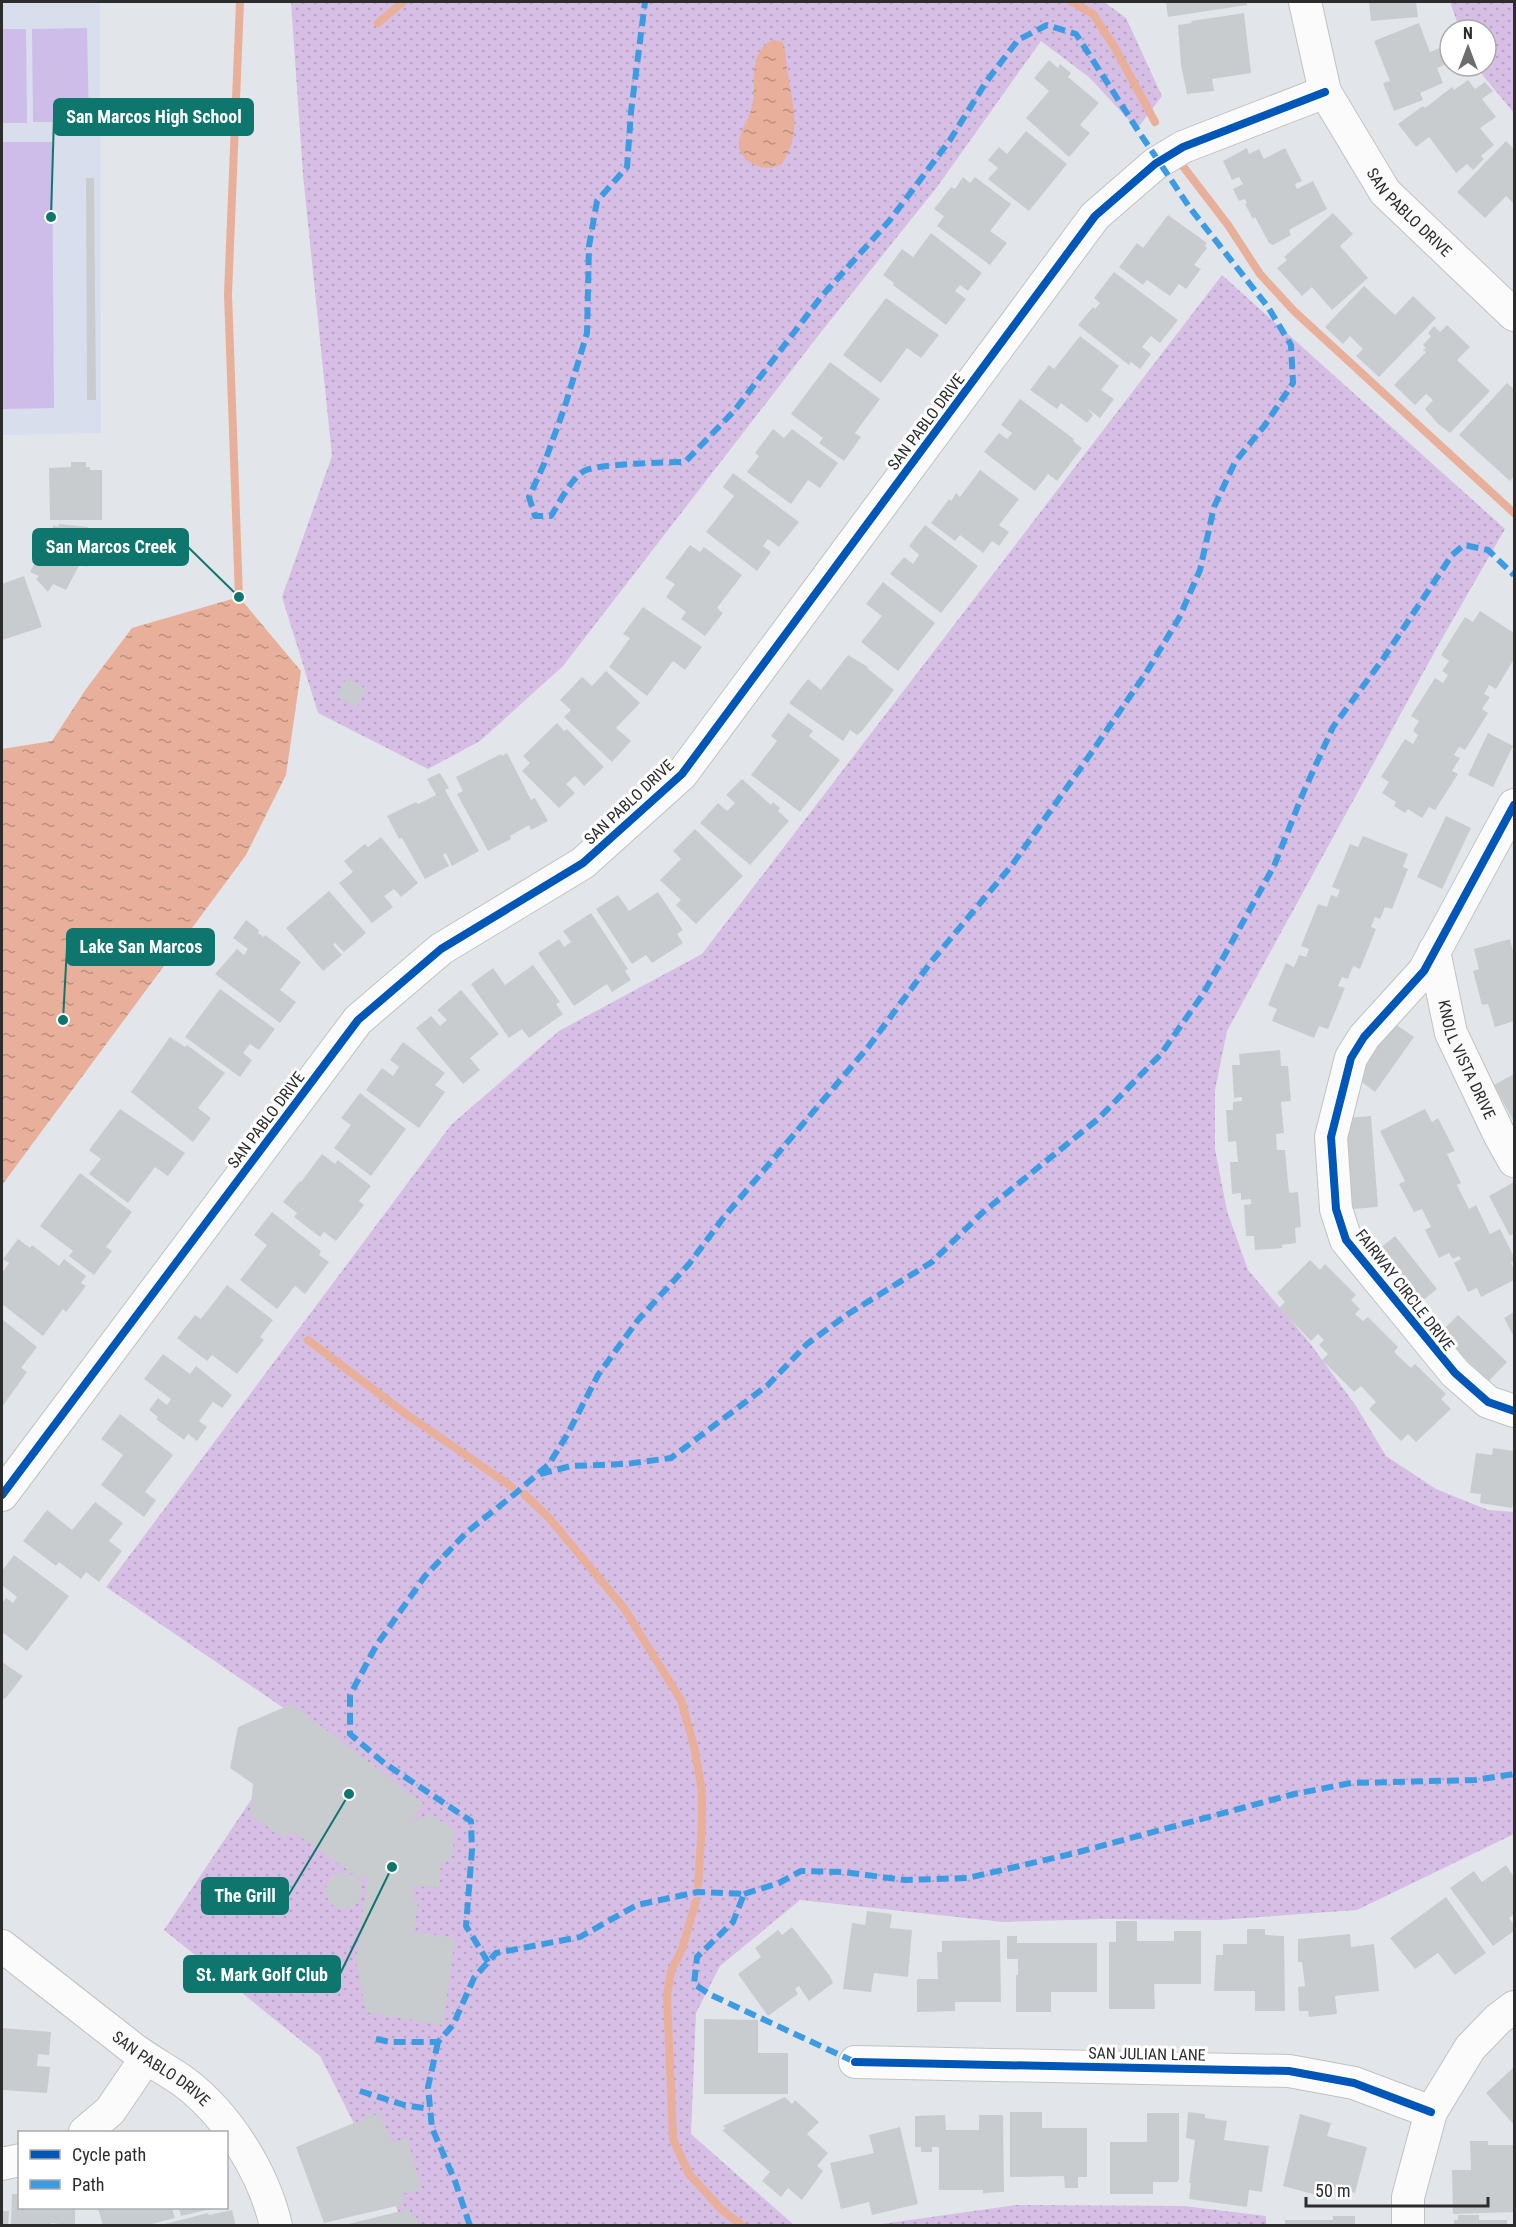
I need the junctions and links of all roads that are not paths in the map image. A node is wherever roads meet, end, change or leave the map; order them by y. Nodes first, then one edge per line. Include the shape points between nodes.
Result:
1 (1305, 2) edge
2 (1325, 92) junction
3 (1515, 315) edge
4 (1515, 805) edge
5 (1434, 951) junction
6 (1515, 1161) edge
7 (1515, 1411) edge
8 (2, 1495) edge
9 (2, 1946) edge
10 (1515, 2007) edge
11 (146, 2058) junction
12 (855, 2062) dead end
13 (1431, 2112) junction
14 (87, 2131) edge
15 (18, 2160) edge
16 (2, 2164) edge
17 (276, 2226) edge
18 (1408, 2226) edge

1 - 2 street, SAN PABLO DRIVE
2 - 3 street, SAN PABLO DRIVE via 1385,192
2 - 8 street, SAN PABLO DRIVE via 1183,147 1155,164 1095,216 682,774 584,863 441,949 358,1020
4 - 5 street, FAIRWAY CIRCLE DRIVE
5 - 6 street, KNOLL VISTA DRIVE via 1451,1033
5 - 7 street, FAIRWAY CIRCLE DRIVE via 1424,971 1364,1037 1351,1059 1331,1137 1336,1209 1346,1240 1455,1373 1488,1402
9 - 11 street, SAN PABLO DRIVE
10 - 13 street via 1470,2048
11 - 14 street via 110,2111
11 - 17 street, SAN PABLO DRIVE via 185,2083 222,2118 250,2158 271,2203
12 - 13 street, SAN JULIAN LANE via 1289,2071 1354,2083
13 - 18 street via 1408,2197
15 - 16 street

